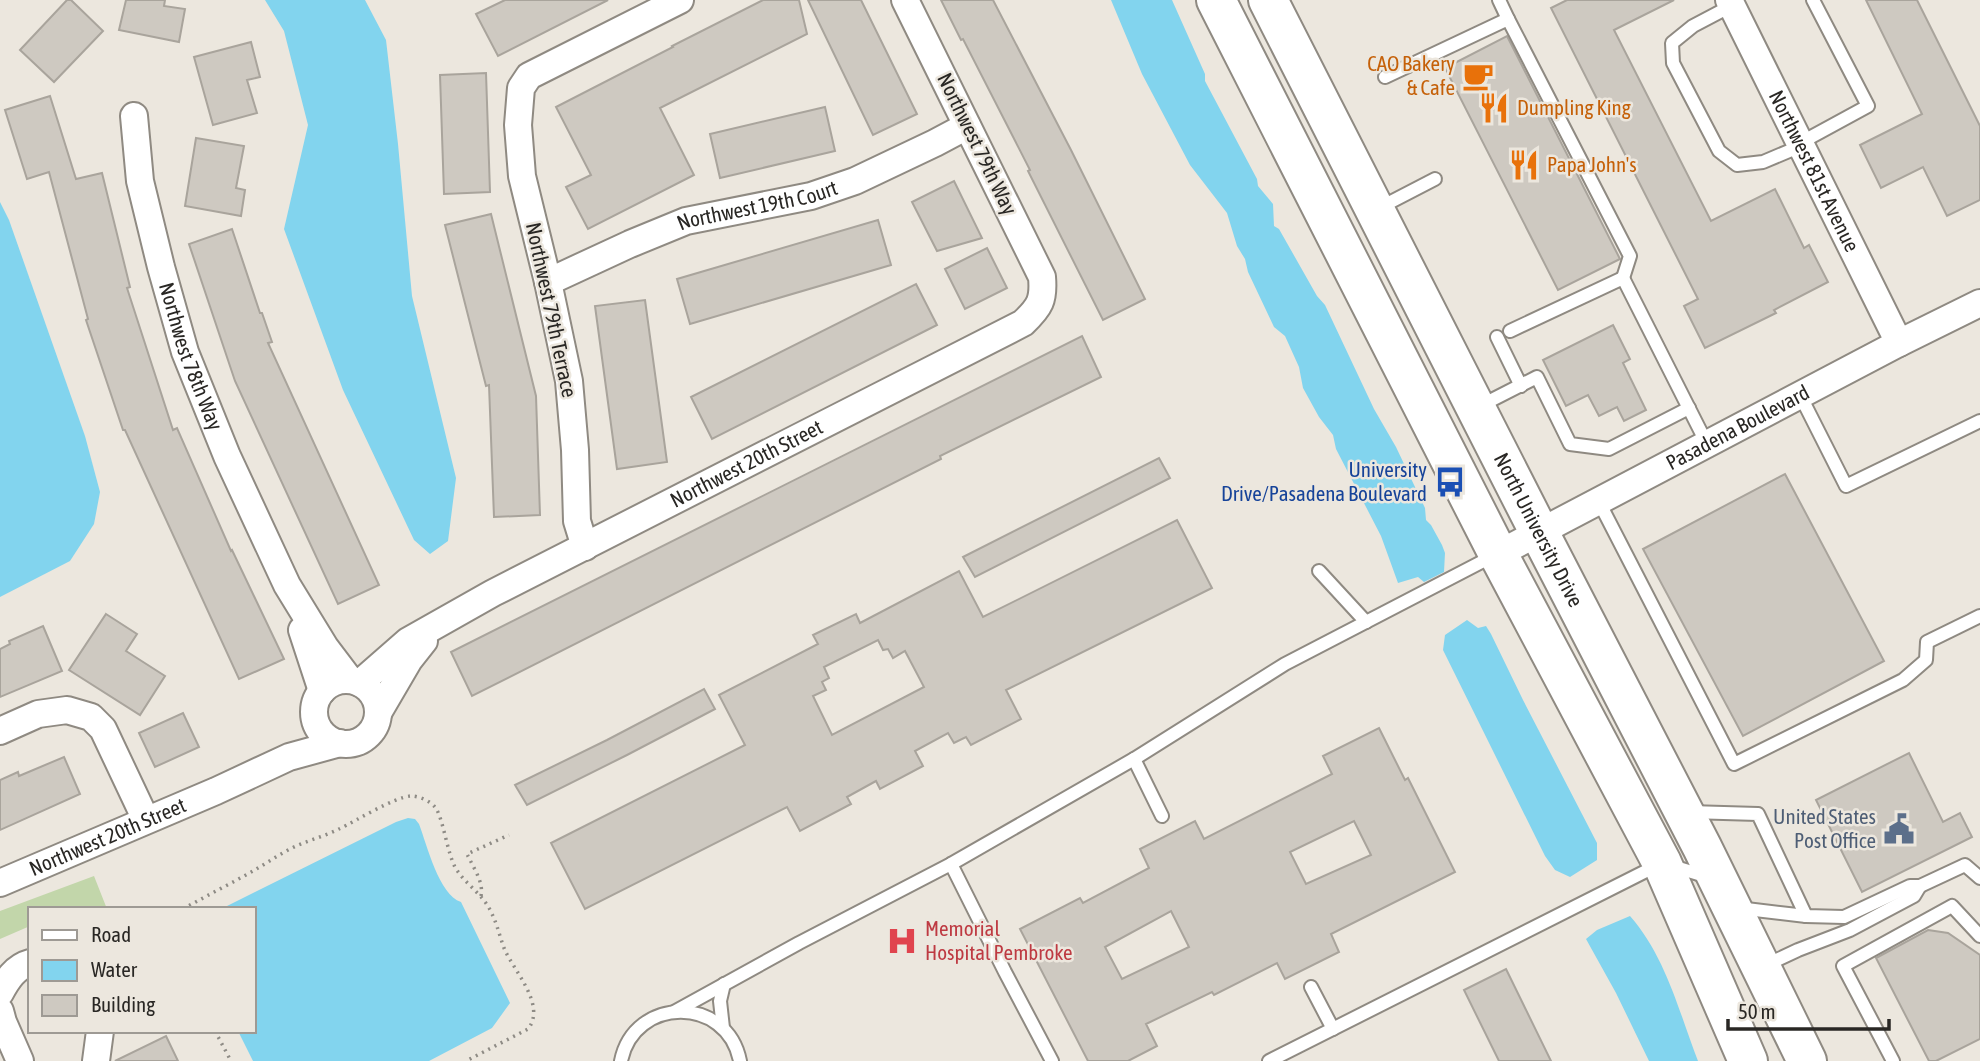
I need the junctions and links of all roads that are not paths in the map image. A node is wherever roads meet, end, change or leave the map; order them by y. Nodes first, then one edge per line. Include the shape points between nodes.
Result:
1 (680, 0) edge
2 (905, 0) edge
3 (1216, 0) edge
4 (1268, 0) edge
5 (1499, 0) edge
6 (1814, 0) edge
7 (1734, 2) edge
8 (1508, 19) junction
9 (1385, 77) dead end
10 (134, 116) dead end
11 (967, 125) junction
12 (1800, 144) junction
13 (1435, 179) dead end
14 (1376, 209) junction
15 (1623, 278) junction
16 (548, 282) junction
17 (1043, 290) joint
18 (1980, 303) edge
19 (1510, 331) dead end
20 (1497, 337) dead end
21 (1899, 343) junction
22 (1521, 386) junction
23 (1800, 395) junction
24 (1476, 408) junction
25 (1689, 408) junction
26 (1980, 421) edge
27 (1707, 444) junction
28 (1599, 502) junction
29 (1539, 532) junction
30 (585, 547) junction
31 (1498, 554) junction
32 (1319, 571) dead end
33 (287, 585) junction
34 (1980, 616) edge
35 (1366, 622) junction
36 (437, 626) junction
37 (355, 682) junction
38 (318, 701) junction
39 (378, 713) junction
40 (0, 731) edge
41 (340, 743) junction
42 (1134, 759) junction
43 (216, 791) junction
44 (1684, 812) junction
45 (1162, 816) dead end
46 (146, 820) junction
47 (1662, 863) junction
48 (951, 864) junction
49 (1980, 878) edge
50 (0, 883) edge
51 (1920, 886) junction
52 (1725, 894) junction
53 (1806, 916) junction
54 (1980, 936) edge
55 (26, 964) edge
56 (1761, 968) junction
57 (724, 984) junction
58 (1311, 986) dead end
59 (0, 993) edge
60 (0, 1011) edge
61 (674, 1012) junction
62 (723, 1028) junction
63 (1333, 1029) junction
64 (100, 1033) edge
65 (618, 1060) edge
66 (20, 1061) edge
67 (96, 1061) edge
68 (740, 1061) edge
69 (1052, 1061) edge
70 (1269, 1061) edge
71 (1748, 1061) edge
72 (1807, 1061) edge
73 (1893, 1061) edge

1 - 16 street, Northwest 79th Terrace via 529,76 521,88 522,176
2 - 11 street, Northwest 79th Way
3 - 31 main road
4 - 14 main road, North University Drive
5 - 8 lane
6 - 12 lane via 1868,106
7 - 12 street, Northwest 81st Avenue
7 - 12 lane via 1672,43 1673,63 1719,150 1737,164 1763,162
8 - 9 lane
8 - 15 lane via 1630,257
10 - 33 street, Northwest 78th Way via 140,181 185,352
11 - 16 street, Northwest 19th Court via 855,181 811,196 686,220
11 - 17 street, Northwest 79th Way via 1042,277
12 - 21 street, Northwest 81st Avenue
13 - 14 lane
14 - 24 main road, North University Drive
15 - 19 lane
15 - 25 lane
16 - 30 street, Northwest 79th Terrace via 569,381 577,521
17 - 30 street, Northwest 20th Street via 1039,309 1023,323
18 - 21 street, Pasadena Boulevard
20 - 22 lane
21 - 23 street, Pasadena Boulevard
22 - 24 lane
22 - 25 lane via 1537,377 1570,444 1609,449
23 - 26 lane via 1846,486
23 - 27 street, Pasadena Boulevard
24 - 29 main road, North University Drive
25 - 27 lane
27 - 28 street, Pasadena Boulevard
28 - 29 street, Pasadena Boulevard
28 - 34 lane via 1734,764 1903,680 1926,660 1927,642
29 - 31 street, Pasadena Boulevard
29 - 44 main road, North University Drive
30 - 36 street, Northwest 20th Street
31 - 35 lane
31 - 47 main road
32 - 35 lane
33 - 37 street, Northwest 78th Way via 325,648
33 - 38 street, Northwest 78th Way
35 - 42 lane via 1284,664
36 - 37 street, Northwest 20th Street via 408,641
36 - 39 street, Northwest 20th Street via 409,660
37 - 38 street via 330,684
37 - 39 street via 374,696
38 - 41 street via 316,722 321,732
38 - 43 street, Northwest 20th Street via 296,737
39 - 41 street via 375,725 362,740
40 - 46 street via 38,714 67,710 91,717 103,729
41 - 43 street, Northwest 20th Street via 289,757
42 - 45 lane
42 - 48 lane
43 - 46 street, Northwest 20th Street
44 - 52 main road, North University Drive
44 - 53 lane via 1758,814
46 - 50 street, Northwest 20th Street
47 - 52 lane via 1690,870
47 - 63 lane
47 - 71 main road
48 - 57 lane
48 - 69 lane
49 - 51 lane via 1965,865
51 - 53 lane via 1844,917
51 - 56 lane via 1914,896 1850,930
52 - 53 lane
52 - 56 main road, North University Drive
54 - 73 lane via 1952,906 1843,966
55 - 59 street via 8,978
56 - 72 main road, North University Drive
57 - 61 lane
57 - 62 lane via 720,1001
58 - 63 lane
60 - 66 street
61 - 62 lane via 696,1013
61 - 65 lane via 643,1024
62 - 68 lane
63 - 70 lane
64 - 67 street

